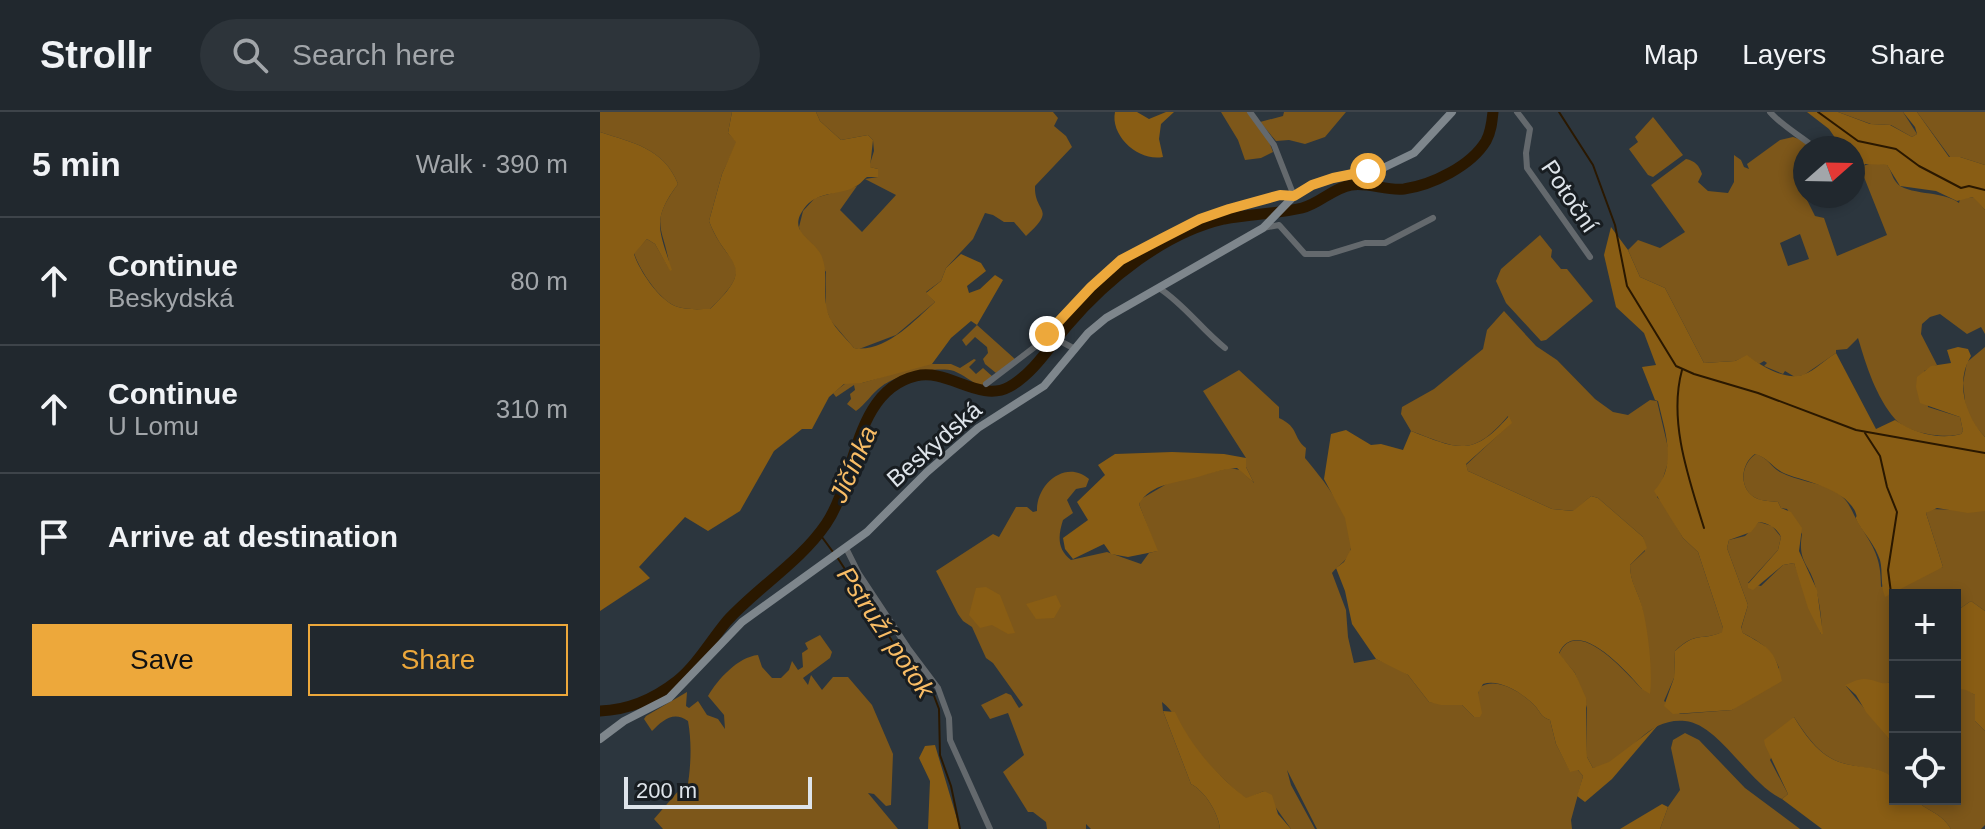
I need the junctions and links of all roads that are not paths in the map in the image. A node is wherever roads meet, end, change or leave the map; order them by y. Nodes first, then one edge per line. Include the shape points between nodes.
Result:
1 (1250, 112) edge
2 (1452, 112) edge
3 (1517, 112) edge
4 (1770, 112) edge
5 (1801, 136) edge
6 (1291, 199) junction
7 (1433, 218) dead end
8 (1264, 226) junction
9 (1590, 257) dead end
10 (1159, 288) junction
11 (1047, 334) junction
12 (1225, 348) dead end
13 (1075, 349) junction
14 (986, 384) dead end
15 (844, 550) junction
16 (600, 739) edge
17 (990, 829) edge

1 - 6 street via 1274,145
2 - 6 street via 1414,153 1385,167 1312,185
3 - 9 street, Potoční via 1530,129 1525,159 1531,175
4 - 5 street
6 - 8 street, Beskydská
6 - 11 street via 1280,195 1200,219 1121,260
7 - 8 street via 1385,243 1329,254 1305,254 1279,225
8 - 10 street, Beskydská
10 - 12 street
10 - 13 street, Beskydská via 1106,318
11 - 13 street
11 - 14 street
13 - 15 street, Beskydská via 1044,386 978,428
15 - 16 street, Beskydská via 742,622 669,698
15 - 17 street via 938,688 950,740

